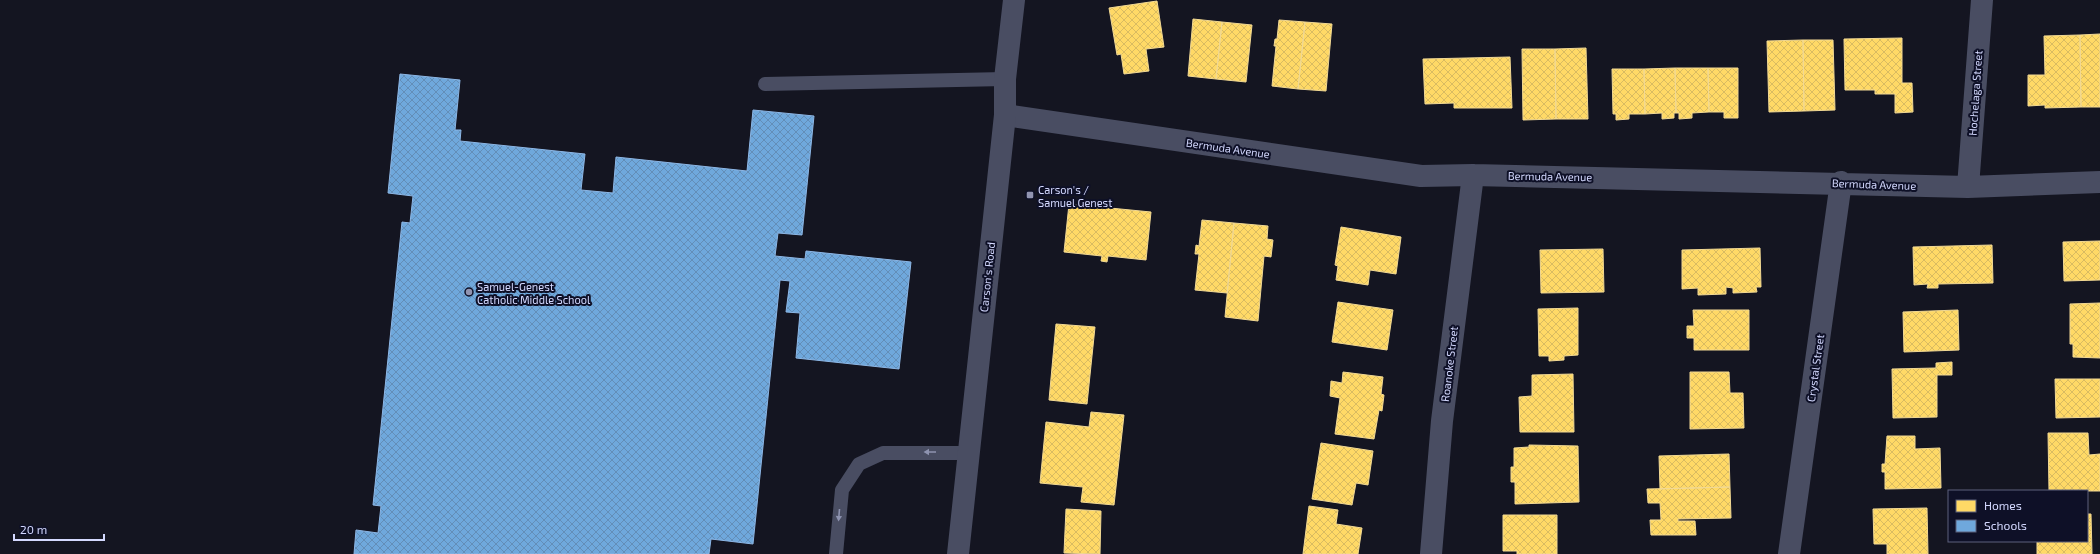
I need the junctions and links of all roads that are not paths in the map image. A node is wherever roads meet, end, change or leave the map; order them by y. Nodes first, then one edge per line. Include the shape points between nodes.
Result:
1 (1014, 0) edge
2 (1982, 0) edge
3 (1005, 79) junction
4 (765, 84) dead end
5 (1005, 115) junction
6 (1473, 175) junction
7 (1841, 182) junction
8 (2100, 182) edge
9 (1968, 187) junction
10 (969, 453) junction
11 (836, 554) edge
12 (958, 554) edge
13 (1431, 554) edge
14 (1789, 554) edge

1 - 3 street, Carson's Road
2 - 9 street, Hochelaga Street
3 - 4 lane
3 - 5 street, Carson's Road
5 - 6 street, Bermuda Avenue via 1421,176
5 - 10 street, Carson's Road
6 - 7 street, Bermuda Avenue
6 - 13 street, Roanoke Street via 1442,421
7 - 9 street, Bermuda Avenue
7 - 14 street, Crystal Street
8 - 9 street, Bermuda Avenue
10 -> 11 lane via 883,453 859,464 842,490
10 - 12 street, Carson's Road

